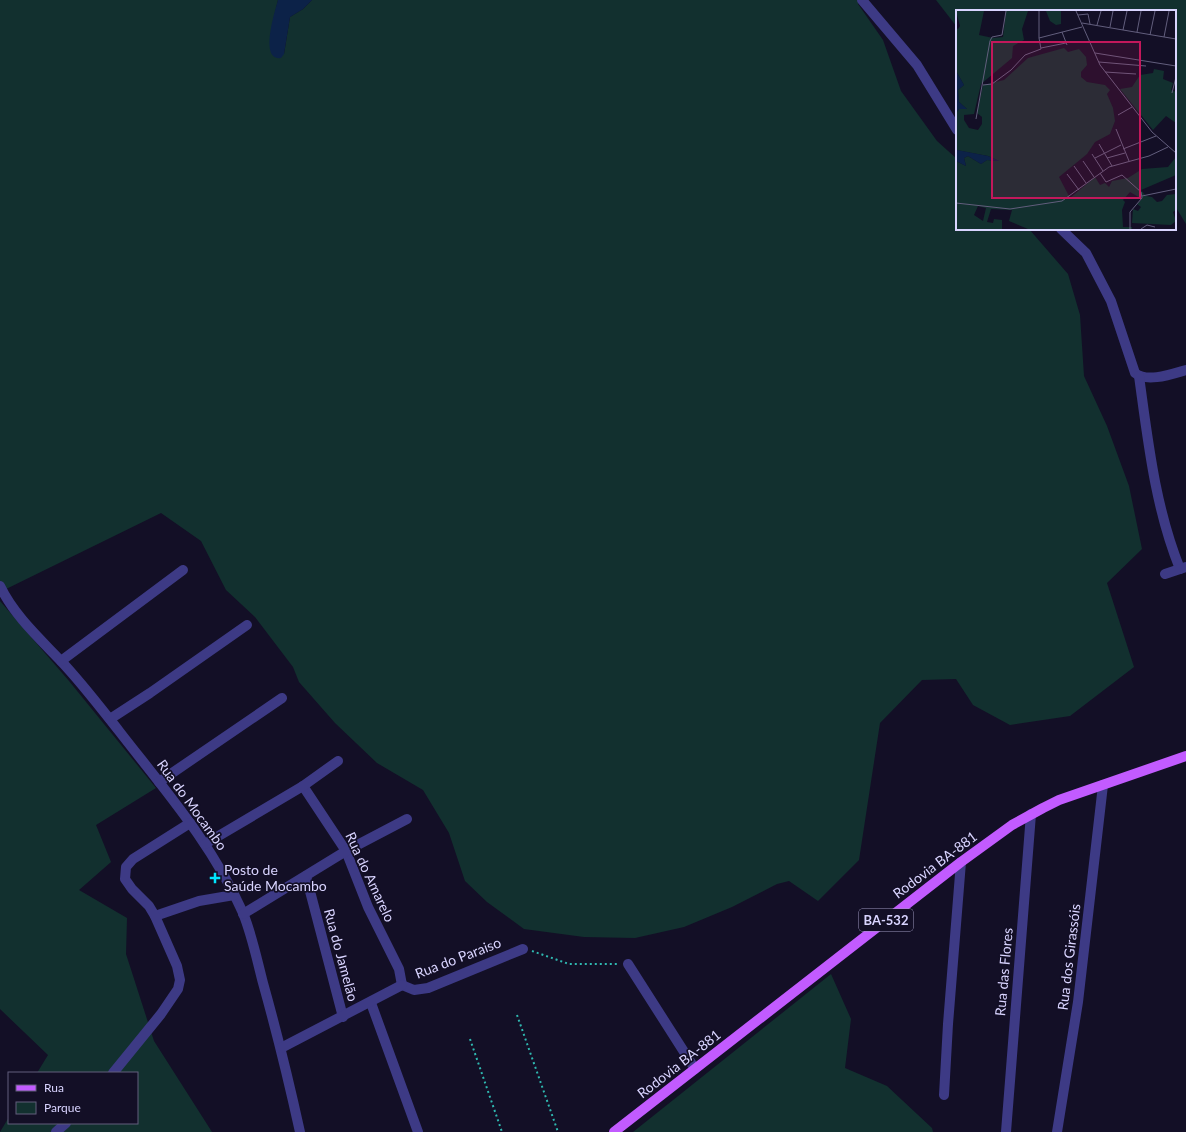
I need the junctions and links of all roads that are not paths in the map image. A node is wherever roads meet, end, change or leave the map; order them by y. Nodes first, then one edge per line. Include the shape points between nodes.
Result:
1 (862, 0) edge
2 (956, 128) edge
3 (1062, 230) edge
4 (1186, 370) edge
5 (1139, 376) junction
6 (1183, 568) edge
7 (183, 570) dead end
8 (1165, 574) dead end
9 (0, 586) edge
10 (246, 625) dead end
11 (61, 662) junction
12 (282, 698) dead end
13 (110, 719) junction
14 (1186, 756) edge
15 (338, 761) dead end
16 (159, 782) junction
17 (1103, 785) junction
18 (303, 786) junction
19 (1032, 814) junction
20 (407, 819) dead end
21 (190, 823) junction
22 (205, 844) junction
23 (346, 851) junction
24 (961, 862) junction
25 (306, 876) junction
26 (234, 895) junction
27 (243, 914) junction
28 (155, 916) junction
29 (523, 948) road end
30 (628, 964) road end
31 (402, 985) junction
32 (370, 1003) junction
33 (343, 1017) junction
34 (281, 1048) junction
35 (695, 1069) junction
36 (114, 1072) edge
37 (944, 1095) dead end
38 (65, 1124) edge
39 (56, 1132) edge
40 (300, 1132) edge
41 (418, 1132) edge
42 (614, 1132) edge
43 (1006, 1132) edge
44 (1057, 1132) edge

1 - 2 street via 917,65
3 - 5 street via 1086,253 1094,266 1115,308 1132,368
4 - 5 street via 1159,376
5 - 6 street via 1164,524
6 - 8 street
7 - 11 street
9 - 11 street, Rua do Mocambo via 30,629
10 - 13 street
11 - 13 street, Rua do Mocambo
12 - 16 street
13 - 16 street, Rua do Mocambo
14 - 17 main road, Rodovia BA-881 / BA-532
15 - 18 street
16 - 21 street, Rua do Mocambo
17 - 19 main road, Rodovia BA-881 / BA-532 via 1059,800
17 - 44 street, Rua dos Girassóis via 1073,1038
18 - 22 street
18 - 23 street, Rua do Amarelo
19 - 24 main road, Rodovia BA-881 / BA-532 via 1012,825
19 - 43 street, Rua das Flores
20 - 23 street
21 - 22 street, Rua do Mocambo
21 - 28 street via 133,859 126,867 125,879
22 - 26 street, Rua do Mocambo
23 - 25 street
23 - 31 street, Rua do Amarelo via 368,907 399,969
24 - 35 main road, Rodovia BA-881 / BA-532
24 - 37 street
25 - 27 street
25 - 33 street, Rua do Jamelão
26 - 27 street, Rua do Mocambo
26 - 28 street via 199,901
27 - 34 street, Rua do Mocambo
28 - 36 street via 178,966 180,984 161,1014
29 - 31 street, Rua do Paraiso via 422,989 414,990
30 - 35 street
31 - 32 street
32 - 33 street
32 - 41 street
33 - 34 street
34 - 40 street, Rua do Mocambo
35 - 42 main road, Rodovia BA-881 / BA-532
38 - 39 street

